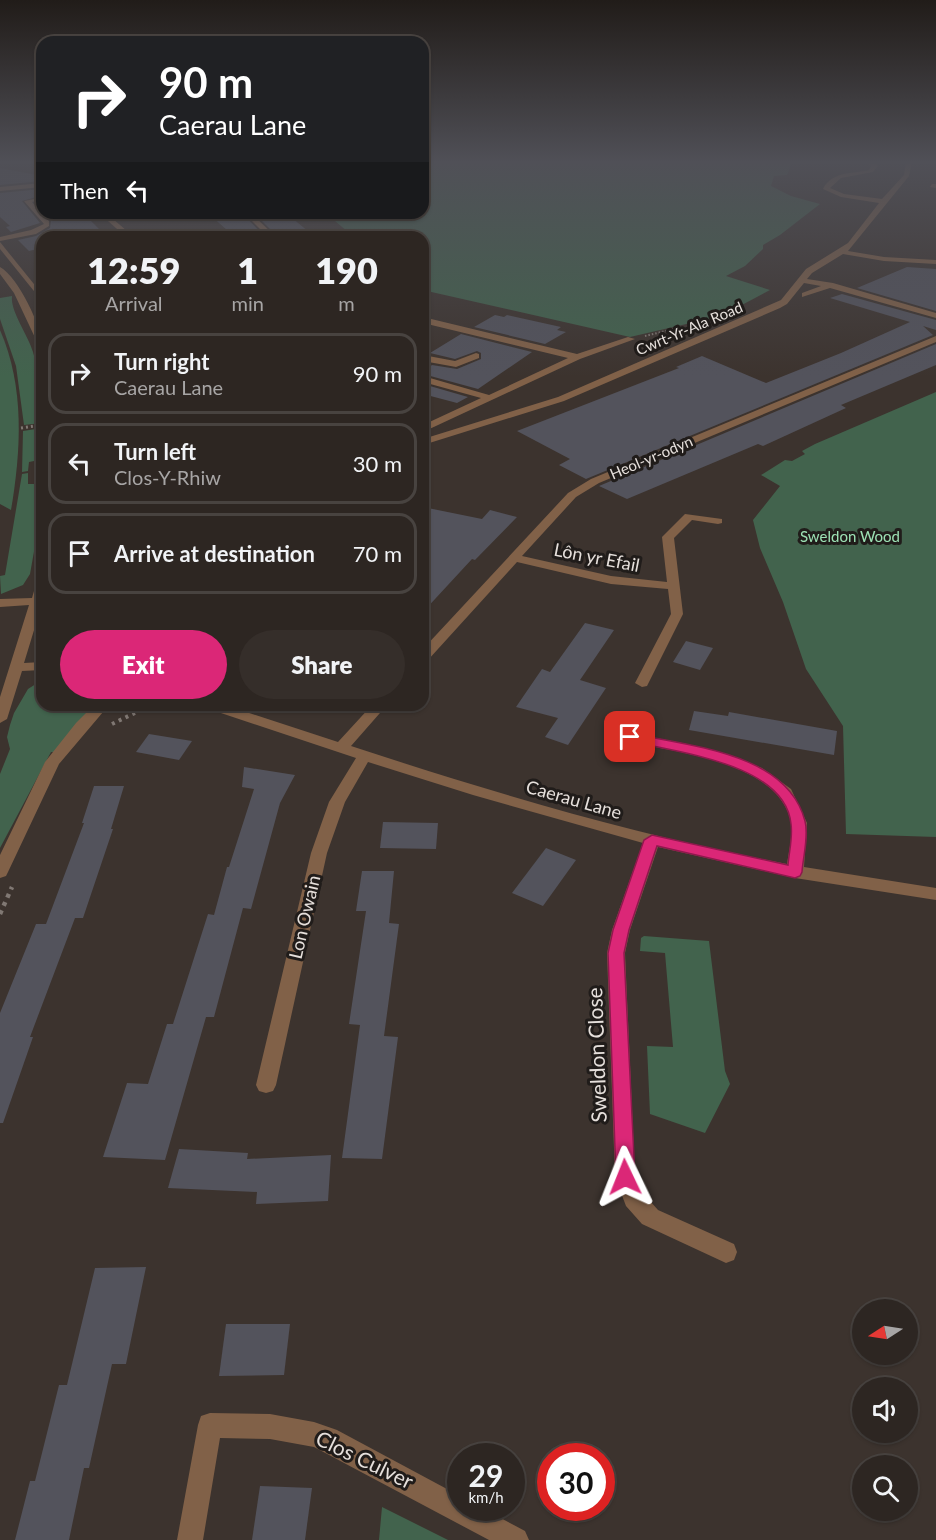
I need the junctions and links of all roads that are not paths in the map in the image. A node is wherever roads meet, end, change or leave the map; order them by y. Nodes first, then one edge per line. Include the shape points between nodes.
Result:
1 (27, 234) edge
2 (858, 234) edge
3 (0, 242) edge
4 (842, 252) junction
5 (936, 262) edge
6 (0, 270) edge
7 (801, 280) junction
8 (830, 285) junction
9 (36, 291) edge
10 (805, 296) dead end
11 (936, 316) edge
12 (429, 320) edge
13 (36, 332) edge
14 (631, 339) dead end
15 (936, 339) edge
16 (476, 356) dead end
17 (577, 357) junction
18 (429, 359) edge
19 (429, 382) edge
20 (490, 398) junction
21 (429, 426) edge
22 (429, 440) edge
23 (718, 521) dead end
24 (514, 558) junction
25 (674, 586) junction
26 (36, 601) edge
27 (2, 608) edge
28 (36, 608) edge
29 (429, 650) edge
30 (36, 666) edge
31 (18, 667) junction
32 (642, 683) dead end
33 (96, 711) edge
34 (229, 711) edge
35 (375, 711) edge
36 (0, 719) edge
37 (630, 737) dead end
38 (340, 749) junction
39 (364, 757) junction
40 (652, 840) junction
41 (0, 872) edge
42 (795, 872) junction
43 (936, 894) edge
44 (266, 1085) dead end
45 (726, 1252) dead end
46 (190, 1540) edge
47 (516, 1540) edge

1 - 3 street
2 - 4 street, Cwrt-Yr-Ala Road
3 - 9 street
4 - 5 street
4 - 7 street, Cwrt-Yr-Ala Road
6 - 13 street via 18,294
7 - 8 street
7 - 22 street, Cwrt-Yr-Ala Road via 784,302 771,309 561,399
8 - 10 street
8 - 11 street
12 - 17 street
14 - 17 street, Cwrt-Yr-Ala Road
15 - 24 street, Heol-yr-odyn via 595,481 572,495
16 - 18 street via 456,364
17 - 20 street, Cwrt-Yr-Ala Road
19 - 20 street
20 - 21 street, Cwrt-Yr-Ala Road
23 - 25 street via 689,516 668,537
24 - 25 street, Lôn yr Efail via 611,580
24 - 29 street, Heol-yr-odyn
25 - 32 street via 677,614
26 - 27 street
28 - 31 street
30 - 31 street
31 - 36 street
33 - 41 street via 52,762
34 - 38 street, Caerau Lane
35 - 38 street
37 - 42 street via 726,759 758,771 786,793 799,823
38 - 39 street, Caerau Lane
39 - 40 street, Caerau Lane
39 - 44 street, Lon Owain via 337,802 319,853
40 - 42 street, Caerau Lane
40 - 45 street, Sweldon Close via 616,953 625,1177 634,1198 650,1217
42 - 43 street, Caerau Lane
46 - 47 street, Clos Culver via 210,1425 284,1427 328,1439

